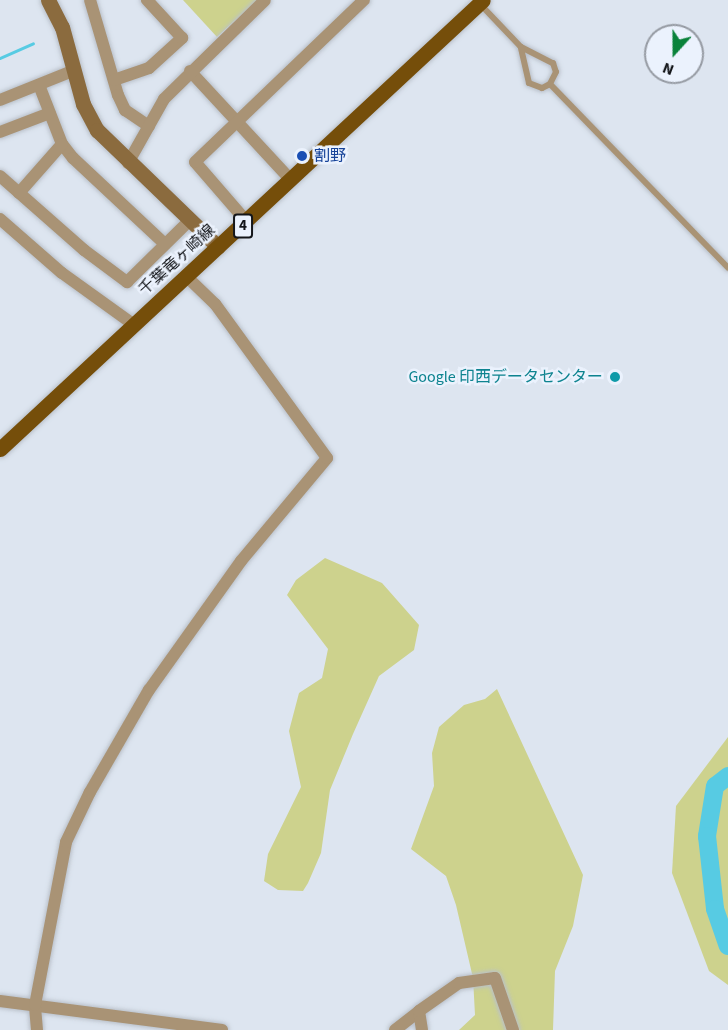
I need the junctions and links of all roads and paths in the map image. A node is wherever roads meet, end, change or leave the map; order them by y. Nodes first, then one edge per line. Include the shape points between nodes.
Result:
1 (48, 0) edge
2 (90, 0) edge
3 (147, 0) edge
4 (266, 0) edge
5 (364, 0) edge
6 (479, 1) edge
7 (521, 47) junction
8 (75, 70) junction
9 (190, 72) junction
10 (114, 80) junction
11 (550, 84) junction
12 (39, 85) junction
13 (0, 100) edge
14 (50, 113) junction
15 (237, 122) junction
16 (149, 126) junction
17 (0, 132) edge
18 (62, 144) junction
19 (128, 163) junction
20 (0, 176) edge
21 (291, 180) junction
22 (19, 193) junction
23 (0, 219) edge
24 (190, 220) junction
25 (247, 222) junction
26 (165, 244) junction
27 (218, 247) junction
28 (728, 268) edge
29 (186, 276) junction
30 (134, 324) junction
31 (0, 449) edge
32 (0, 1001) edge
33 (34, 1005) junction
34 (419, 1011) junction
35 (37, 1030) edge
36 (222, 1030) edge
37 (395, 1030) edge
38 (422, 1030) edge
39 (513, 1030) edge

1 - 8 street via 62,27
2 - 10 street
3 - 10 street via 182,38 149,68
4 - 9 street
5 - 15 street
6 - 7 lane
6 - 21 main road, 千葉竜ヶ崎線 / 4
7 - 11 lane via 553,63 556,72
7 - 11 lane via 529,83 542,88
8 - 12 street
8 - 19 street via 83,104 97,130
9 - 15 street
9 - 16 street via 164,99
10 - 16 street via 125,110
11 - 28 lane
12 - 13 street
12 - 14 street
14 - 17 street
14 - 18 street
15 - 21 street
15 - 25 street via 195,162
16 - 19 street
18 - 22 street
18 - 26 street via 87,173
19 - 24 street
20 - 22 street
21 - 25 main road, 千葉竜ヶ崎線 / 4
22 - 26 street via 127,282
23 - 30 street via 63,273
24 - 26 street
24 - 27 street
25 - 27 main road, 千葉竜ヶ崎線 / 4
27 - 29 main road, 千葉竜ヶ崎線 / 4
29 - 30 main road, 千葉竜ヶ崎線 / 4
29 - 33 street via 215,304 327,458 234,570 149,690 90,792 66,842
30 - 31 main road, 千葉竜ヶ崎線 / 4
32 - 33 street
33 - 35 street
33 - 36 street
34 - 37 street
34 - 38 street
34 - 39 street via 459,983 495,978

